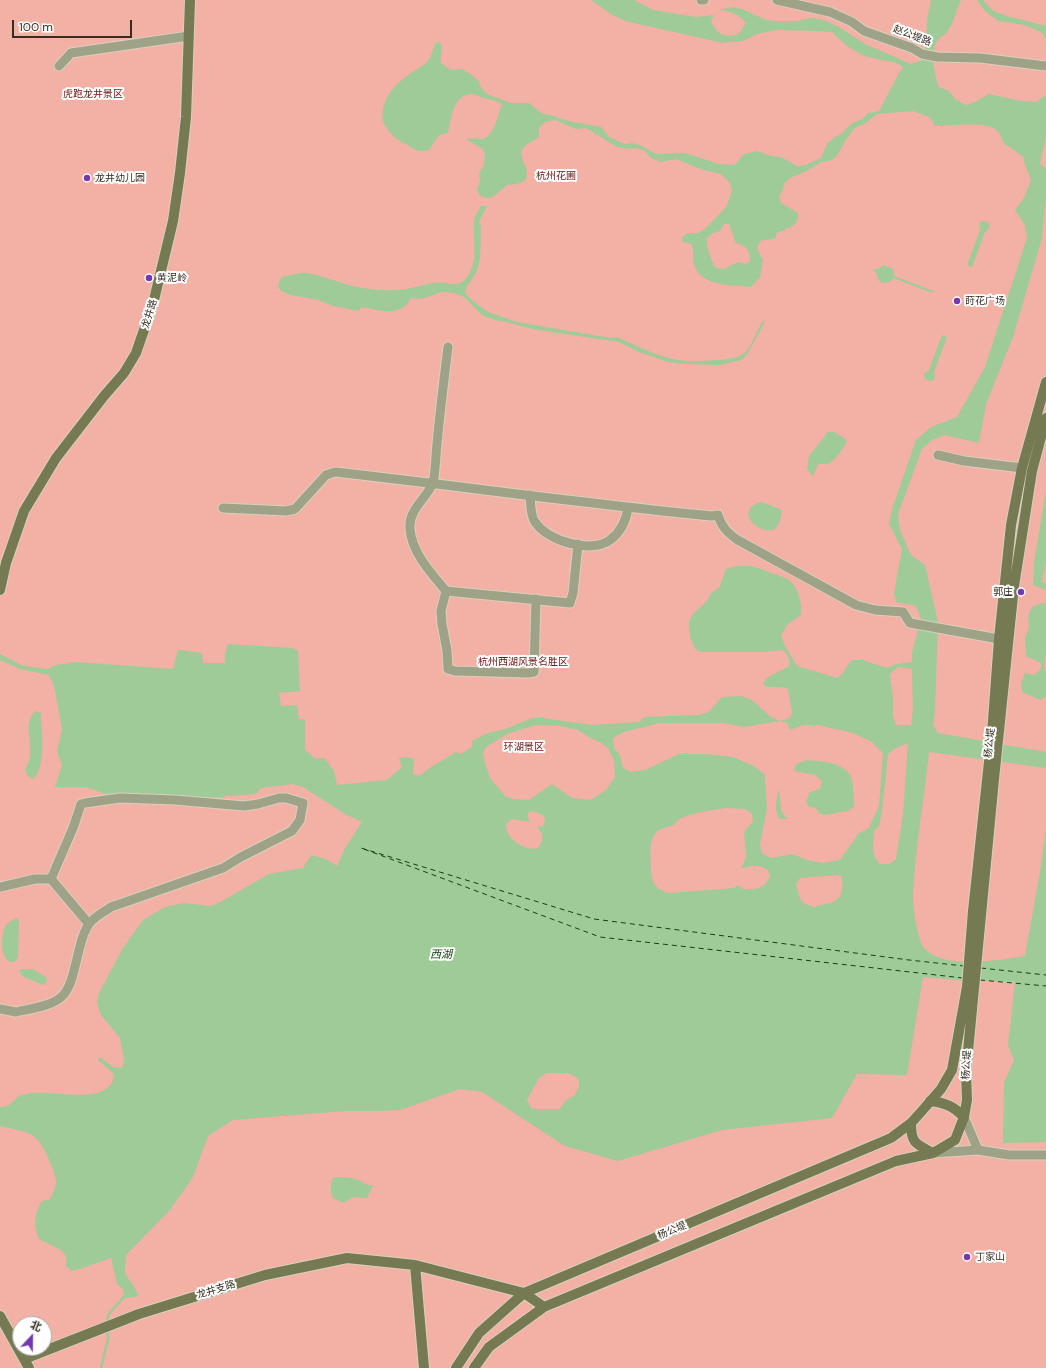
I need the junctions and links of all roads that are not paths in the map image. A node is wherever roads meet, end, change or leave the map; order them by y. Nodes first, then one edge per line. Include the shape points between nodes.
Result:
1 (190, 0) edge
2 (700, 0) edge
3 (704, 0) edge
4 (777, 0) edge
5 (189, 36) junction
6 (59, 66) dead end
7 (1046, 66) edge
8 (448, 347) dead end
9 (1046, 382) edge
10 (1046, 418) edge
11 (938, 455) dead end
12 (1022, 468) junction
13 (433, 483) junction
14 (530, 495) junction
15 (223, 508) dead end
16 (628, 508) junction
17 (578, 544) junction
18 (0, 590) edge
19 (446, 591) junction
20 (536, 599) junction
21 (999, 638) junction
22 (995, 735) junction
23 (51, 879) junction
24 (0, 887) edge
25 (88, 924) junction
26 (970, 987) junction
27 (0, 1009) edge
28 (930, 1101) junction
29 (964, 1117) junction
30 (911, 1123) junction
31 (978, 1150) junction
32 (933, 1153) junction
33 (1046, 1155) edge
34 (415, 1265) junction
35 (524, 1293) junction
36 (544, 1307) junction
37 (0, 1316) edge
38 (27, 1363) edge
39 (19, 1368) edge
40 (424, 1368) edge
41 (456, 1368) edge
42 (474, 1368) edge

1 - 5 main road, 龙井路
2 - 3 street
4 - 7 street, 赵公堤路 via 830,12 852,22 864,31 890,39 922,54
5 - 6 street via 71,53
5 - 18 main road, 龙井路 via 186,117 173,221 144,334 124,373 56,458 24,511 6,563
8 - 13 street
9 - 12 main road, 杨公堤
10 - 22 main road, 杨公堤 via 1032,471
11 - 12 street
12 - 21 main road, 杨公堤 via 1011,525
13 - 14 street
13 - 15 street via 336,472 326,475 295,509 286,511
13 - 19 street via 414,510 410,527 423,562
14 - 16 street
14 - 17 street via 531,513 540,529 568,543
16 - 17 street via 623,525 610,540 600,544
16 - 21 street via 718,515 720,523 728,533 742,543 856,605 875,610 903,612 910,623
17 - 20 street via 570,603
19 - 20 street
19 - 20 street via 441,611 442,624 448,669 455,671 534,672
21 - 22 main road, 杨公堤
22 - 26 main road, 杨公堤
23 - 24 street via 35,879
23 - 25 street
23 - 25 street via 81,804 120,798 244,806 279,798 303,803 300,820 292,831 223,868 111,907
25 - 27 street via 80,945 72,982 62,998 50,1005 16,1012
26 - 28 main road, 杨公堤 via 952,1070 941,1089
26 - 29 main road, 杨公堤 via 967,1100
28 - 29 main road via 941,1102 954,1108
28 - 30 main road, 杨公堤
29 - 31 street
29 - 32 main road, 杨公堤 via 955,1140
30 - 32 main road via 911,1136 918,1145
30 - 35 main road, 杨公堤 via 891,1138
31 - 32 street
31 - 33 street via 1009,1155
32 - 36 main road, 杨公堤 via 896,1161
34 - 35 main road, 龙井支路
34 - 38 main road, 龙井支路 via 347,1258 265,1275 139,1314
34 - 40 main road
35 - 36 main road, 龙井支路
35 - 41 main road, 杨公堤 via 479,1333
36 - 42 main road, 杨公堤 via 489,1347
37 - 38 main road
38 - 39 main road

